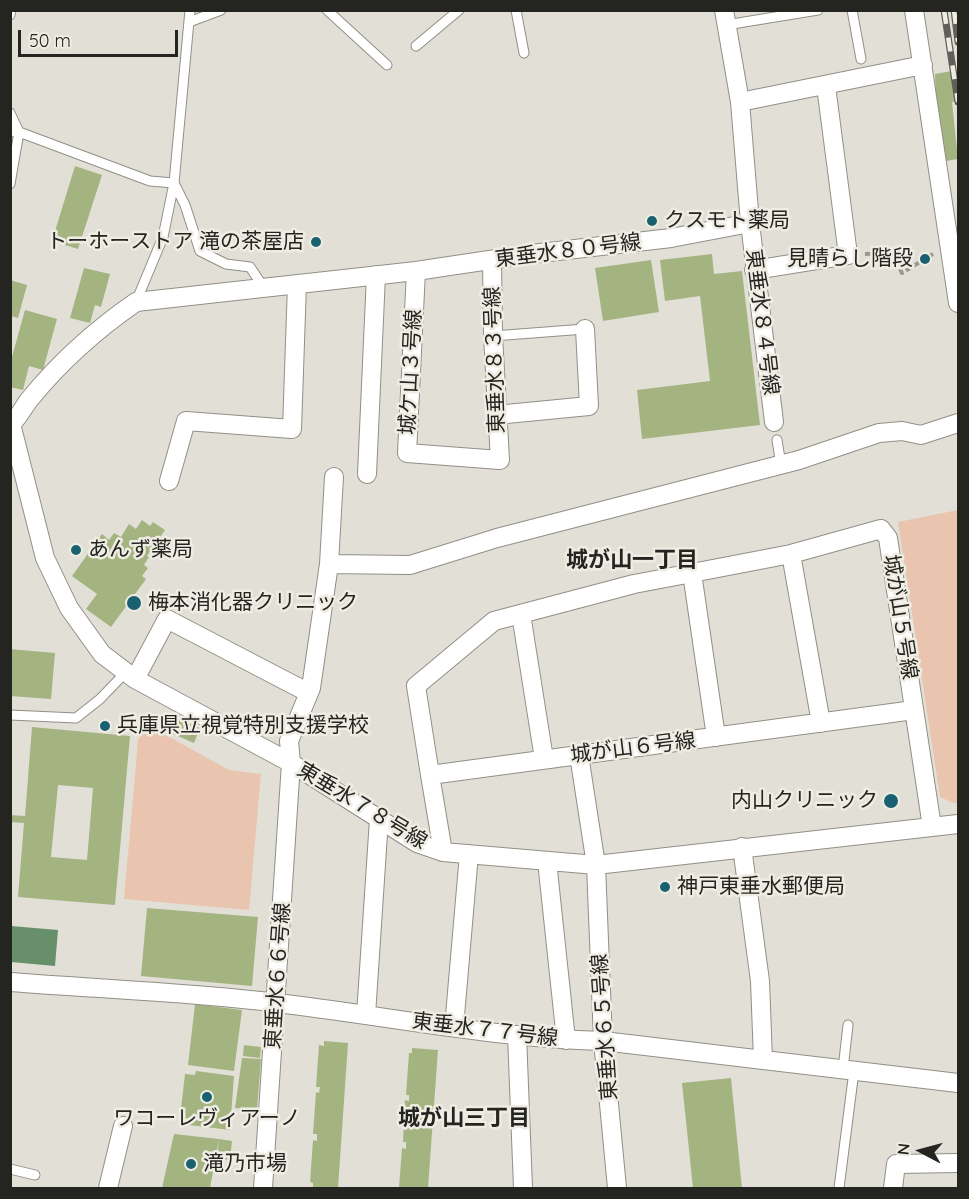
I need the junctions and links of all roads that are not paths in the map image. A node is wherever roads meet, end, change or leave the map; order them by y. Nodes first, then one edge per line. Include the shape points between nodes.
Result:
1 (190, 10) edge
2 (221, 10) edge
3 (327, 10) edge
4 (459, 10) edge
5 (516, 10) edge
6 (818, 10) edge
7 (852, 10) edge
8 (914, 10) edge
9 (725, 18) edge
10 (189, 22) junction
11 (417, 46) dead end
12 (524, 53) dead end
13 (861, 59) dead end
14 (387, 65) dead end
15 (923, 65) junction
16 (826, 86) junction
17 (740, 102) junction
18 (10, 113) edge
19 (15, 131) edge
20 (174, 183) junction
21 (10, 184) edge
22 (750, 223) junction
23 (492, 260) junction
24 (754, 270) junction
25 (416, 271) junction
26 (376, 274) junction
27 (297, 284) junction
28 (264, 288) junction
29 (136, 302) junction
30 (958, 303) edge
31 (585, 329) joint
32 (493, 336) junction
33 (496, 415) junction
34 (958, 423) edge
35 (11, 424) edge
36 (776, 431) joint
37 (500, 460) joint
38 (781, 465) junction
39 (367, 474) dead end
40 (334, 477) dead end
41 (169, 481) dead end
42 (790, 554) junction
43 (330, 564) junction
44 (692, 573) junction
45 (521, 614) junction
46 (130, 676) junction
47 (309, 693) junction
48 (914, 710) junction
49 (10, 715) edge
50 (821, 723) junction
51 (716, 737) junction
52 (579, 755) junction
53 (544, 759) junction
54 (291, 763) junction
55 (430, 774) junction
56 (379, 819) junction
57 (958, 824) edge
58 (932, 827) junction
59 (742, 847) junction
60 (442, 852) junction
61 (469, 854) junction
62 (547, 861) junction
63 (596, 865) junction
64 (10, 982) edge
65 (277, 1003) junction
66 (366, 1015) junction
67 (848, 1025) dead end
68 (454, 1027) junction
69 (517, 1035) junction
70 (566, 1040) junction
71 (603, 1041) junction
72 (763, 1060) junction
73 (849, 1070) junction
74 (958, 1083) edge
75 (123, 1126) dead end
76 (958, 1163) edge
77 (10, 1168) edge
78 (35, 1175) dead end
79 (108, 1188) edge
80 (263, 1188) edge
81 (524, 1188) edge
82 (617, 1188) edge
83 (839, 1188) edge
84 (893, 1188) edge

1 - 10 lane
2 - 10 lane
3 - 14 lane
4 - 11 lane
5 - 12 lane
6 - 9 lane
7 - 13 lane
8 - 15 street
9 - 17 street
10 - 20 lane
15 - 16 street
15 - 30 street
16 - 17 street
16 - 24 street via 848,255
17 - 22 street
18 - 19 lane
19 - 20 lane via 150,181
19 - 21 lane
20 - 28 lane via 200,251 226,264 250,267
20 - 29 lane via 163,237
22 - 23 street, 東垂水８０号線 via 671,238
22 - 24 street, 東垂水８４号線
23 - 25 street, 東垂水８０号線
23 - 32 street, 東垂水８３号線
24 - 36 street, 東垂水８４号線
25 - 26 street, 東垂水８０号線
25 - 37 street, 城ケ山３号線 via 407,453
26 - 27 street, 東垂水８０号線
26 - 39 street
27 - 28 street, 東垂水８０号線
27 - 41 street via 292,429 186,421
28 - 29 street, 東垂水８０号線
29 - 35 street, 東垂水８０号線 via 112,318 65,363
31 - 32 lane
31 - 33 street via 589,406
32 - 33 street, 東垂水８３号線
33 - 37 street, 東垂水８３号線
34 - 38 street via 921,435 902,431 879,433
35 - 46 street, 東垂水７８号線 via 45,558 69,608 102,654
36 - 38 lane, 東垂水８４号線
38 - 43 street via 410,564
40 - 43 street, 東垂水６６号線
42 - 44 street
42 - 48 street, 城が山５号線 via 881,529 888,538
42 - 50 street
43 - 47 street, 東垂水６６号線
44 - 45 street
44 - 51 street
45 - 53 street
45 - 55 street via 494,621 416,686
46 - 47 street via 167,619
46 - 49 lane via 76,718
46 - 54 street, 東垂水７８号線
47 - 54 street, 東垂水６６号線 via 289,741
48 - 50 street, 城が山６号線
48 - 58 street, 城が山５号線
50 - 51 street, 城が山６号線
51 - 52 street, 城が山６号線
52 - 53 street, 城が山６号線
52 - 63 street, 東垂水６５号線
53 - 55 street, 城が山６号線
54 - 56 street, 東垂水７８号線
54 - 65 street, 東垂水６６号線
55 - 60 street
56 - 60 street, 東垂水７８号線 via 417,843
56 - 66 street
57 - 58 street, 東垂水７８号線
58 - 59 street, 東垂水７８号線
59 - 63 street, 東垂水７８号線
59 - 72 street via 760,981
60 - 61 street, 東垂水７８号線
61 - 62 street, 東垂水７８号線
61 - 68 street
62 - 63 street, 東垂水７８号線
62 - 70 street
63 - 71 street, 東垂水６５号線
64 - 65 street, 東垂水７７号線
65 - 66 street, 東垂水７７号線
65 - 80 street, 東垂水６６号線
66 - 68 street, 東垂水７７号線
67 - 73 lane
68 - 69 street, 東垂水７７号線
69 - 70 street, 東垂水７７号線
69 - 81 street
70 - 71 street, 東垂水７７号線
71 - 72 street, 東垂水７７号線
71 - 82 street, 東垂水６５号線
72 - 73 street, 東垂水７７号線
73 - 74 street, 東垂水７７号線
73 - 83 lane
75 - 79 street
76 - 84 street via 896,1164
77 - 78 lane

